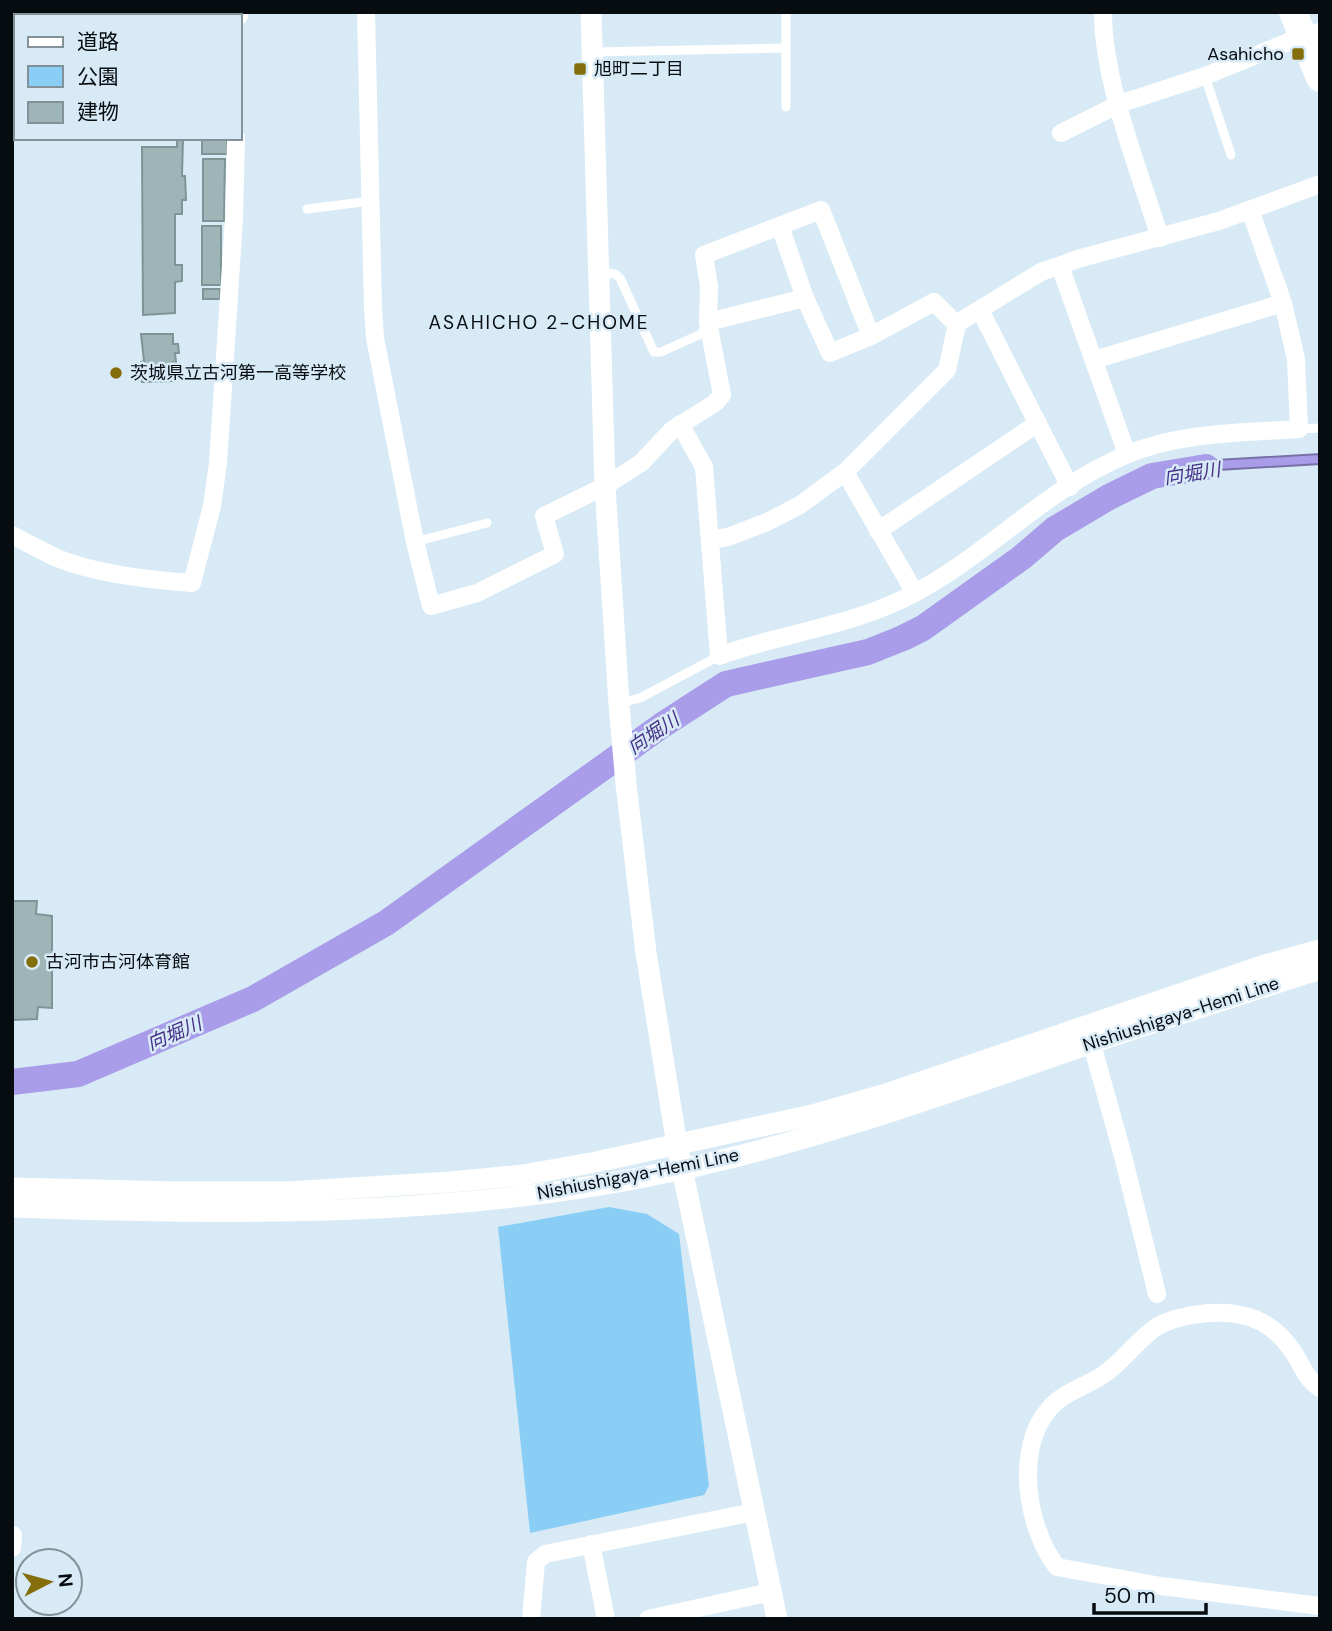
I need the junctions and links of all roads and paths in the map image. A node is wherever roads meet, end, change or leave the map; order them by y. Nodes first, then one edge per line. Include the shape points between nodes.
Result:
1 (366, 12) edge
2 (591, 12) edge
3 (786, 12) edge
4 (1103, 12) edge
5 (1305, 27) edge
6 (785, 48) junction
7 (593, 52) junction
8 (1205, 76) junction
9 (1320, 78) edge
10 (1119, 104) junction
11 (786, 107) dead end
12 (1061, 133) dead end
13 (236, 140) edge
14 (1231, 155) dead end
15 (1320, 184) edge
16 (371, 201) junction
17 (307, 209) dead end
18 (1250, 210) junction
19 (780, 226) junction
20 (1160, 238) junction
21 (1060, 266) junction
22 (598, 272) junction
23 (805, 299) junction
24 (1283, 303) junction
25 (979, 310) junction
26 (708, 322) junction
27 (957, 324) junction
28 (871, 336) junction
29 (1094, 360) junction
30 (1038, 423) junction
31 (680, 424) junction
32 (1320, 428) edge
33 (1299, 429) junction
34 (1127, 454) junction
35 (845, 472) junction
36 (605, 486) junction
37 (1070, 486) junction
38 (487, 523) dead end
39 (878, 531) junction
40 (12, 536) edge
41 (710, 540) junction
42 (415, 542) junction
43 (915, 593) junction
44 (719, 656) junction
45 (618, 704) junction
46 (1320, 950) edge
47 (1320, 969) edge
48 (1089, 1035) junction
49 (677, 1145) junction
50 (682, 1170) junction
51 (12, 1188) edge
52 (12, 1207) edge
53 (1157, 1294) dead end
54 (1320, 1388) edge
55 (754, 1512) junction
56 (13, 1535) edge
57 (591, 1544) junction
58 (12, 1548) edge
59 (771, 1592) junction
60 (1320, 1606) edge
61 (531, 1619) edge
62 (606, 1619) edge
63 (648, 1619) edge
64 (777, 1619) edge

1 - 16 street
2 - 7 street
3 - 6 lane
4 - 10 street via 1103,42
5 - 8 street
5 - 9 highway
6 - 7 lane
6 - 11 lane
7 - 22 street
8 - 10 street
8 - 14 lane
10 - 12 street
10 - 20 street
13 - 40 street via 218,463 192,583 83,567
15 - 18 street
16 - 17 lane
16 - 42 street via 375,338
18 - 20 street
18 - 24 street
19 - 23 street
19 - 26 street via 704,255
19 - 28 street via 821,210
20 - 21 street
21 - 25 street via 1041,272
21 - 29 street
22 - 26 lane via 620,278 653,352 701,334
22 - 36 street
23 - 26 street
23 - 28 street via 830,353
24 - 29 street
24 - 33 street via 1296,359
25 - 27 street
25 - 30 street
26 - 31 street via 722,395
27 - 28 street via 934,302
27 - 35 street via 947,370
29 - 34 street
30 - 37 street
30 - 39 street
31 - 36 street via 641,463
31 - 41 street via 704,467
32 - 33 lane
33 - 34 street via 1190,438
34 - 37 street
35 - 39 street
35 - 41 street via 800,505 729,537
36 - 42 street via 544,516 555,554 477,593 431,606
36 - 45 street
37 - 43 street
38 - 42 lane
39 - 43 street
41 - 44 street
43 - 44 street via 844,621
44 - 45 lane via 640,698
45 - 49 street via 646,953
46 - 48 street, Nishiushigaya-Hemi Line via 1265,965
47 - 48 street, Nishiushigaya-Hemi Line
48 - 49 street, Nishiushigaya-Hemi Line via 812,1115
48 - 50 street, Nishiushigaya-Hemi Line via 888,1114
48 - 53 street
49 - 50 street
49 - 51 street, Nishiushigaya-Hemi Line via 523,1175 388,1187 287,1192
50 - 52 street, Nishiushigaya-Hemi Line via 521,1196 406,1207 188,1211
50 - 55 street
54 - 60 street via 1310,1382 1293,1350 1272,1327 1245,1315 1225,1313 1180,1318 1158,1326 1106,1373 1050,1408 1037,1426 1028,1466 1031,1507 1046,1553 1057,1567 1161,1586
55 - 57 street
55 - 59 street
56 - 58 street
57 - 61 street via 545,1554 536,1563
57 - 62 street
59 - 63 street
59 - 64 street

